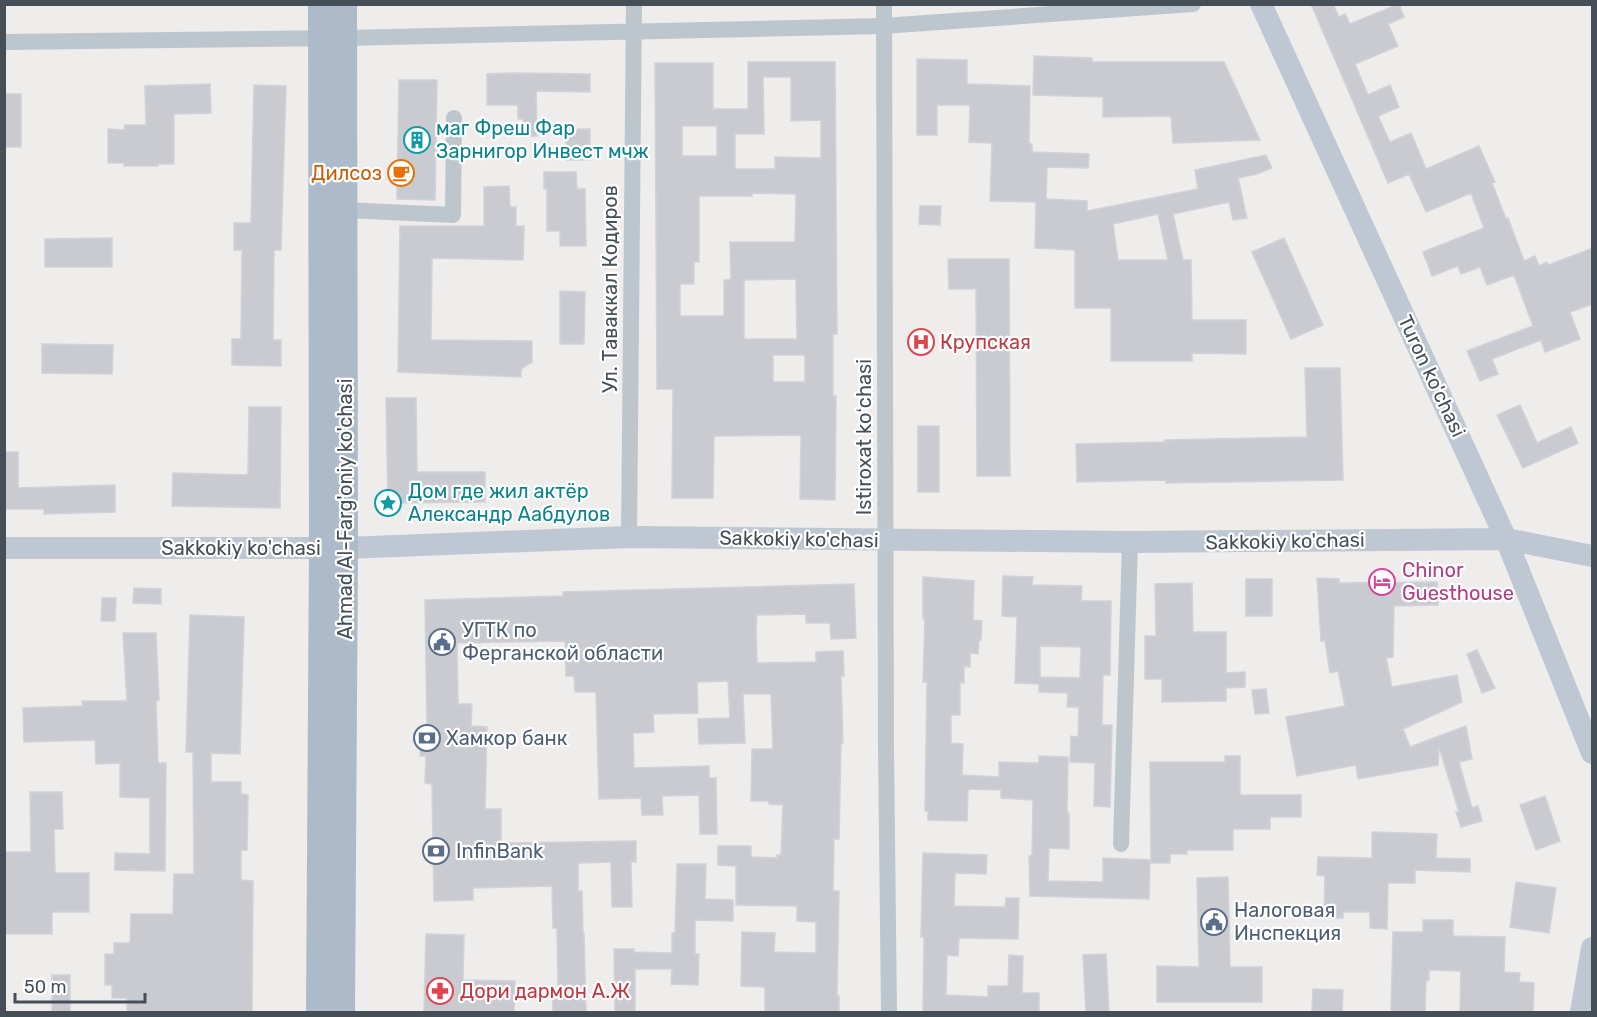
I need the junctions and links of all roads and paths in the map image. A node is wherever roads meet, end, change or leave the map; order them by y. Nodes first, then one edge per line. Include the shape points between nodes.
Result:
1 (321, 4) edge
2 (344, 4) edge
3 (634, 4) edge
4 (884, 4) edge
5 (1193, 4) edge
6 (1261, 4) edge
7 (883, 26) junction
8 (633, 33) junction
9 (332, 38) junction
10 (4, 42) edge
11 (454, 118) dead end
12 (344, 210) junction
13 (629, 537) junction
14 (1506, 538) junction
15 (885, 540) junction
16 (1130, 542) junction
17 (4, 548) edge
18 (334, 548) junction
19 (1593, 556) edge
20 (1593, 753) edge
21 (1121, 844) dead end
22 (1593, 948) edge
23 (319, 1012) edge
24 (342, 1012) edge
25 (889, 1012) edge
26 (1581, 1012) edge

1 - 9 main road, Ahmad Al-Farg'oniy ko'chasi
2 - 9 main road, Ahmad Al-Farg'oniy ko'chasi
3 - 8 street, Ул. Таваккал Кодиров
4 - 7 street, Istiroxat koʻchasi
5 - 7 street
6 - 14 street, Turon ko'chasi
7 - 8 street
7 - 15 street, Istiroxat koʻchasi
8 - 9 street
8 - 13 street, Ул. Таваккал Кодиров
9 - 10 street
9 - 12 main road, Ahmad Al-Farg'oniy ko'chasi
9 - 18 main road, Ahmad Al-Farg'oniy ko'chasi
11 - 12 street via 453,215
12 - 18 main road, Ahmad Al-Farg'oniy ko'chasi
13 - 15 street, Sakkokiy ko'chasi
13 - 18 street, Sakkokiy ko'chasi
14 - 16 street, Sakkokiy ko'chasi
14 - 19 street, Sakkokiy ko'chasi
14 - 20 street, Turon ko'chasi
15 - 16 street, Sakkokiy ko'chasi
15 - 25 street, Istiroxat koʻchasi
16 - 21 street
17 - 18 street, Sakkokiy ko'chasi
18 - 23 main road, Ahmad Al-Farg'oniy ko'chasi
18 - 24 main road, Ahmad Al-Farg'oniy ko'chasi
22 - 26 street

